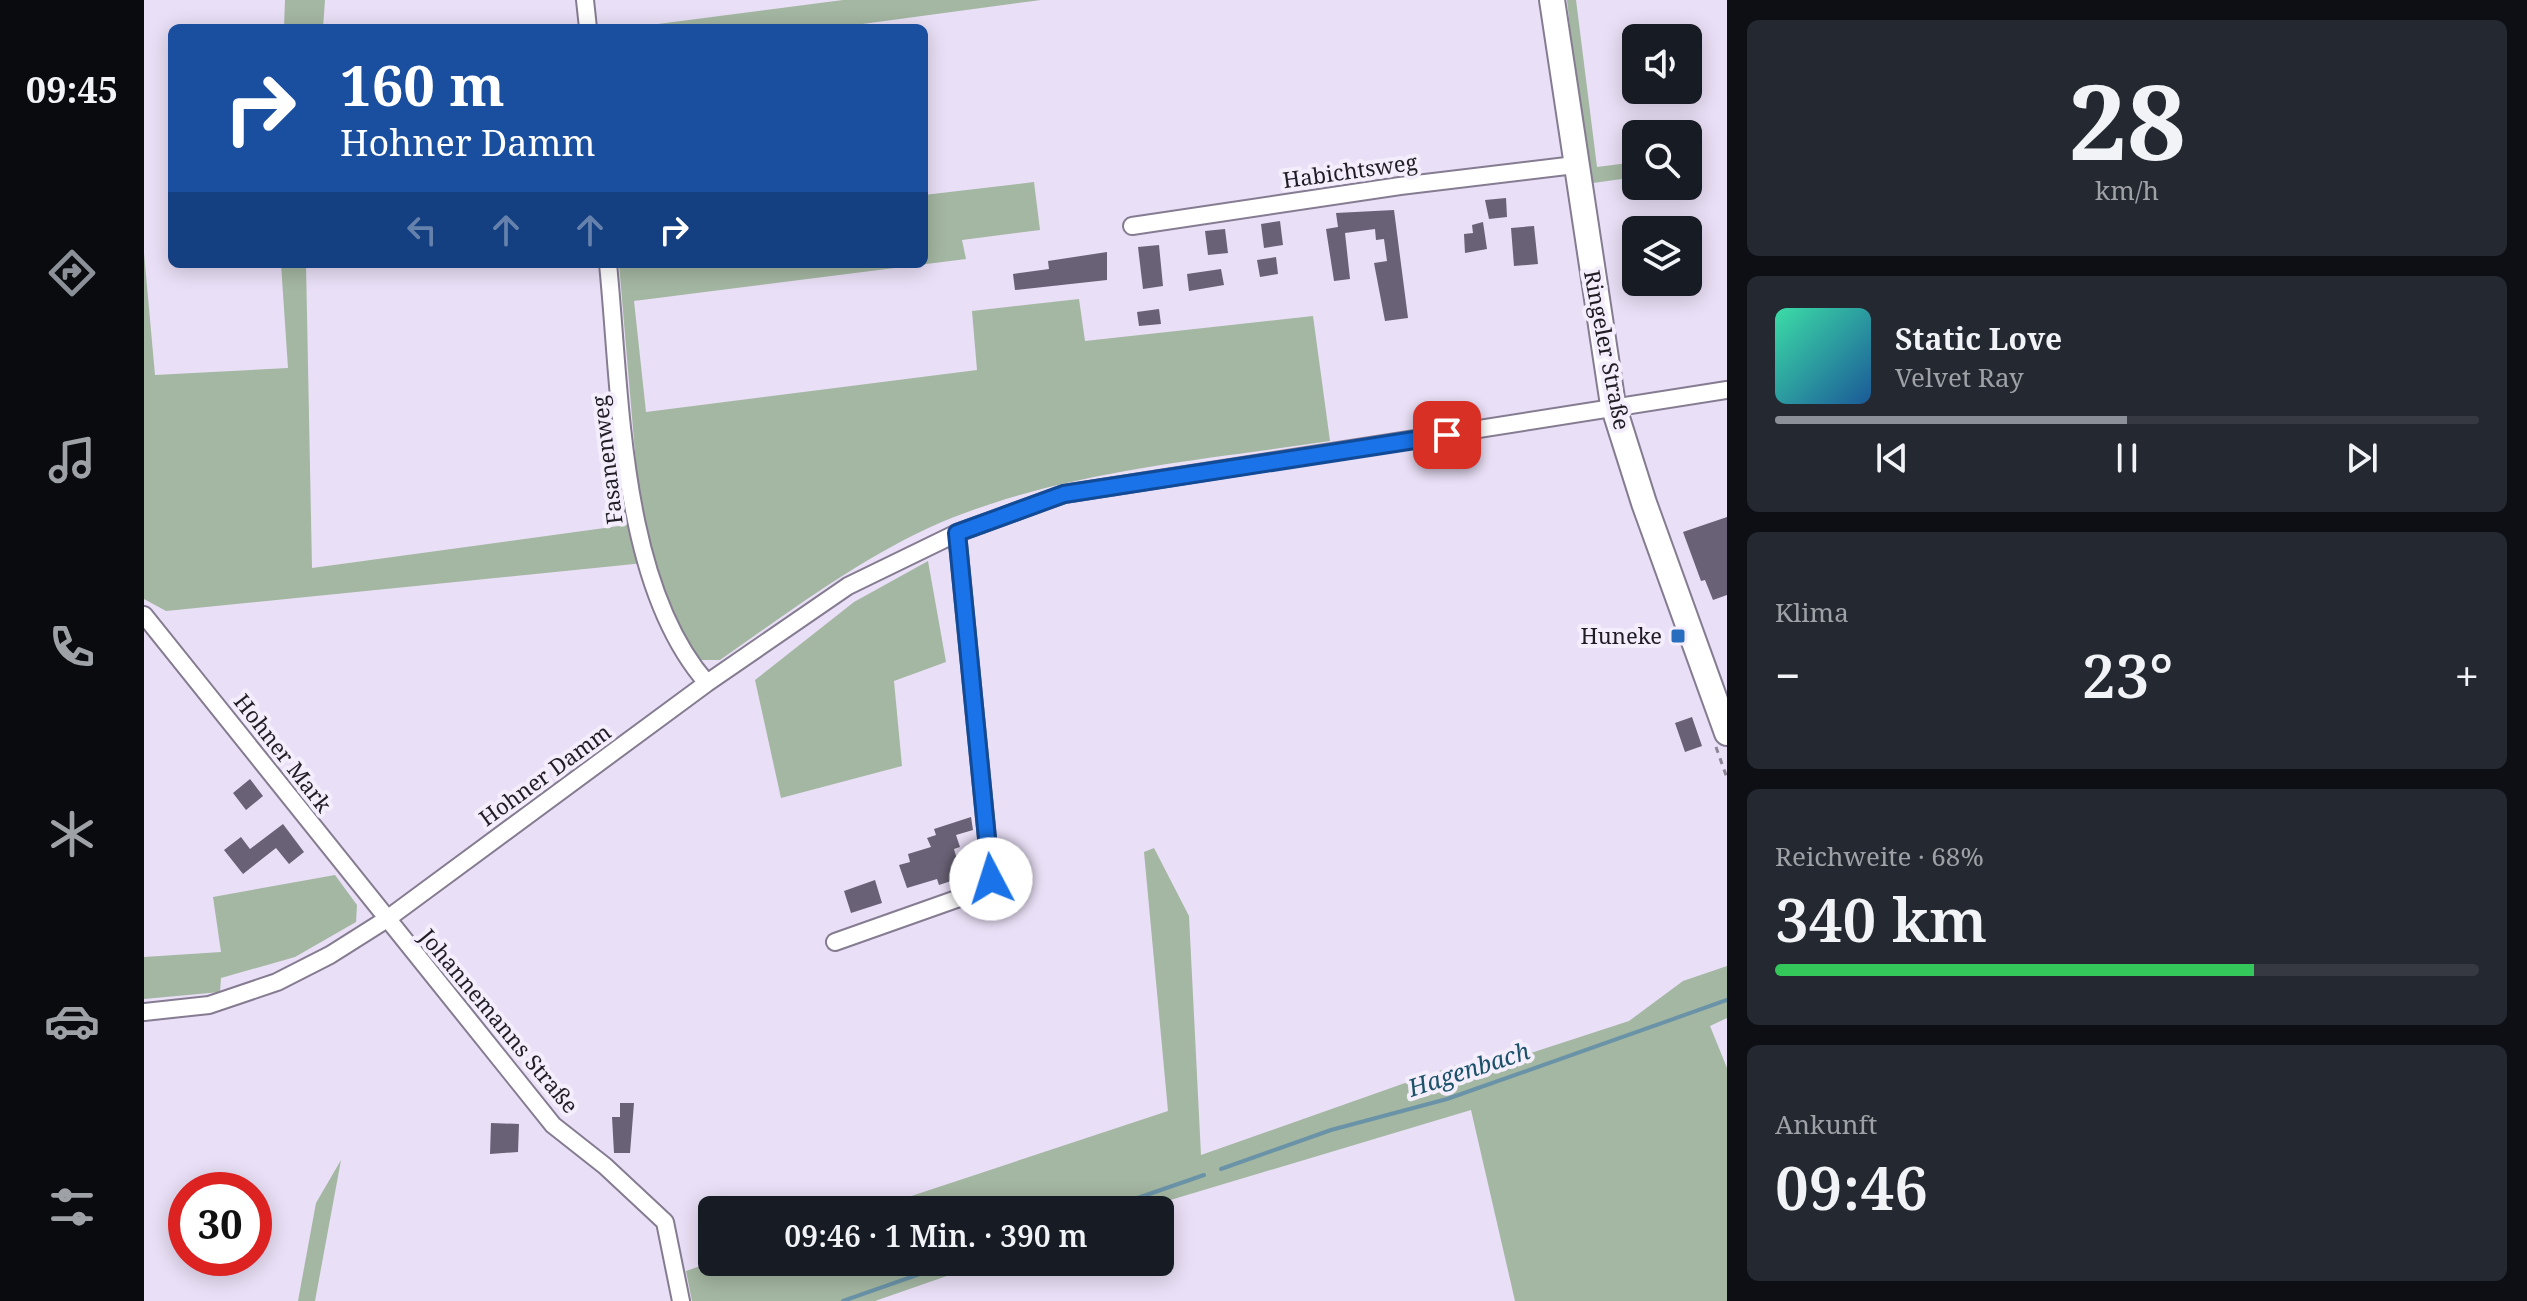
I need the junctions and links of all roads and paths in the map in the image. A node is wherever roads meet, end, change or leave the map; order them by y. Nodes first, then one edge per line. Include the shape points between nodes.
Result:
1 (585, 0) edge
2 (1552, 0) edge
3 (588, 24) edge
4 (1575, 165) junction
5 (1132, 226) dead end
6 (608, 268) edge
7 (1727, 390) edge
8 (1613, 405) junction
9 (957, 533) junction
10 (144, 615) edge
11 (707, 683) junction
12 (1727, 733) edge
13 (387, 919) junction
14 (835, 942) dead end
15 (144, 1012) edge
16 (681, 1301) edge

1 - 3 street
2 - 4 street, Ringeler Straße
4 - 5 street, Habichtsweg
4 - 8 street, Ringeler Straße
6 - 11 street, Fasanenweg via 633,519 666,614
7 - 8 street, Hohner Damm
8 - 9 street, Hohner Damm via 1417,441 1064,494
8 - 12 street, Ringeler Straße
9 - 11 street, Hohner Damm via 848,586
9 - 14 street via 991,879 982,890
10 - 13 street, Hohner Mark
11 - 13 street, Hohner Damm
13 - 15 street, Hohner Damm via 277,982 209,1005
13 - 16 street, Johannemanns Straße via 553,1125 665,1222

